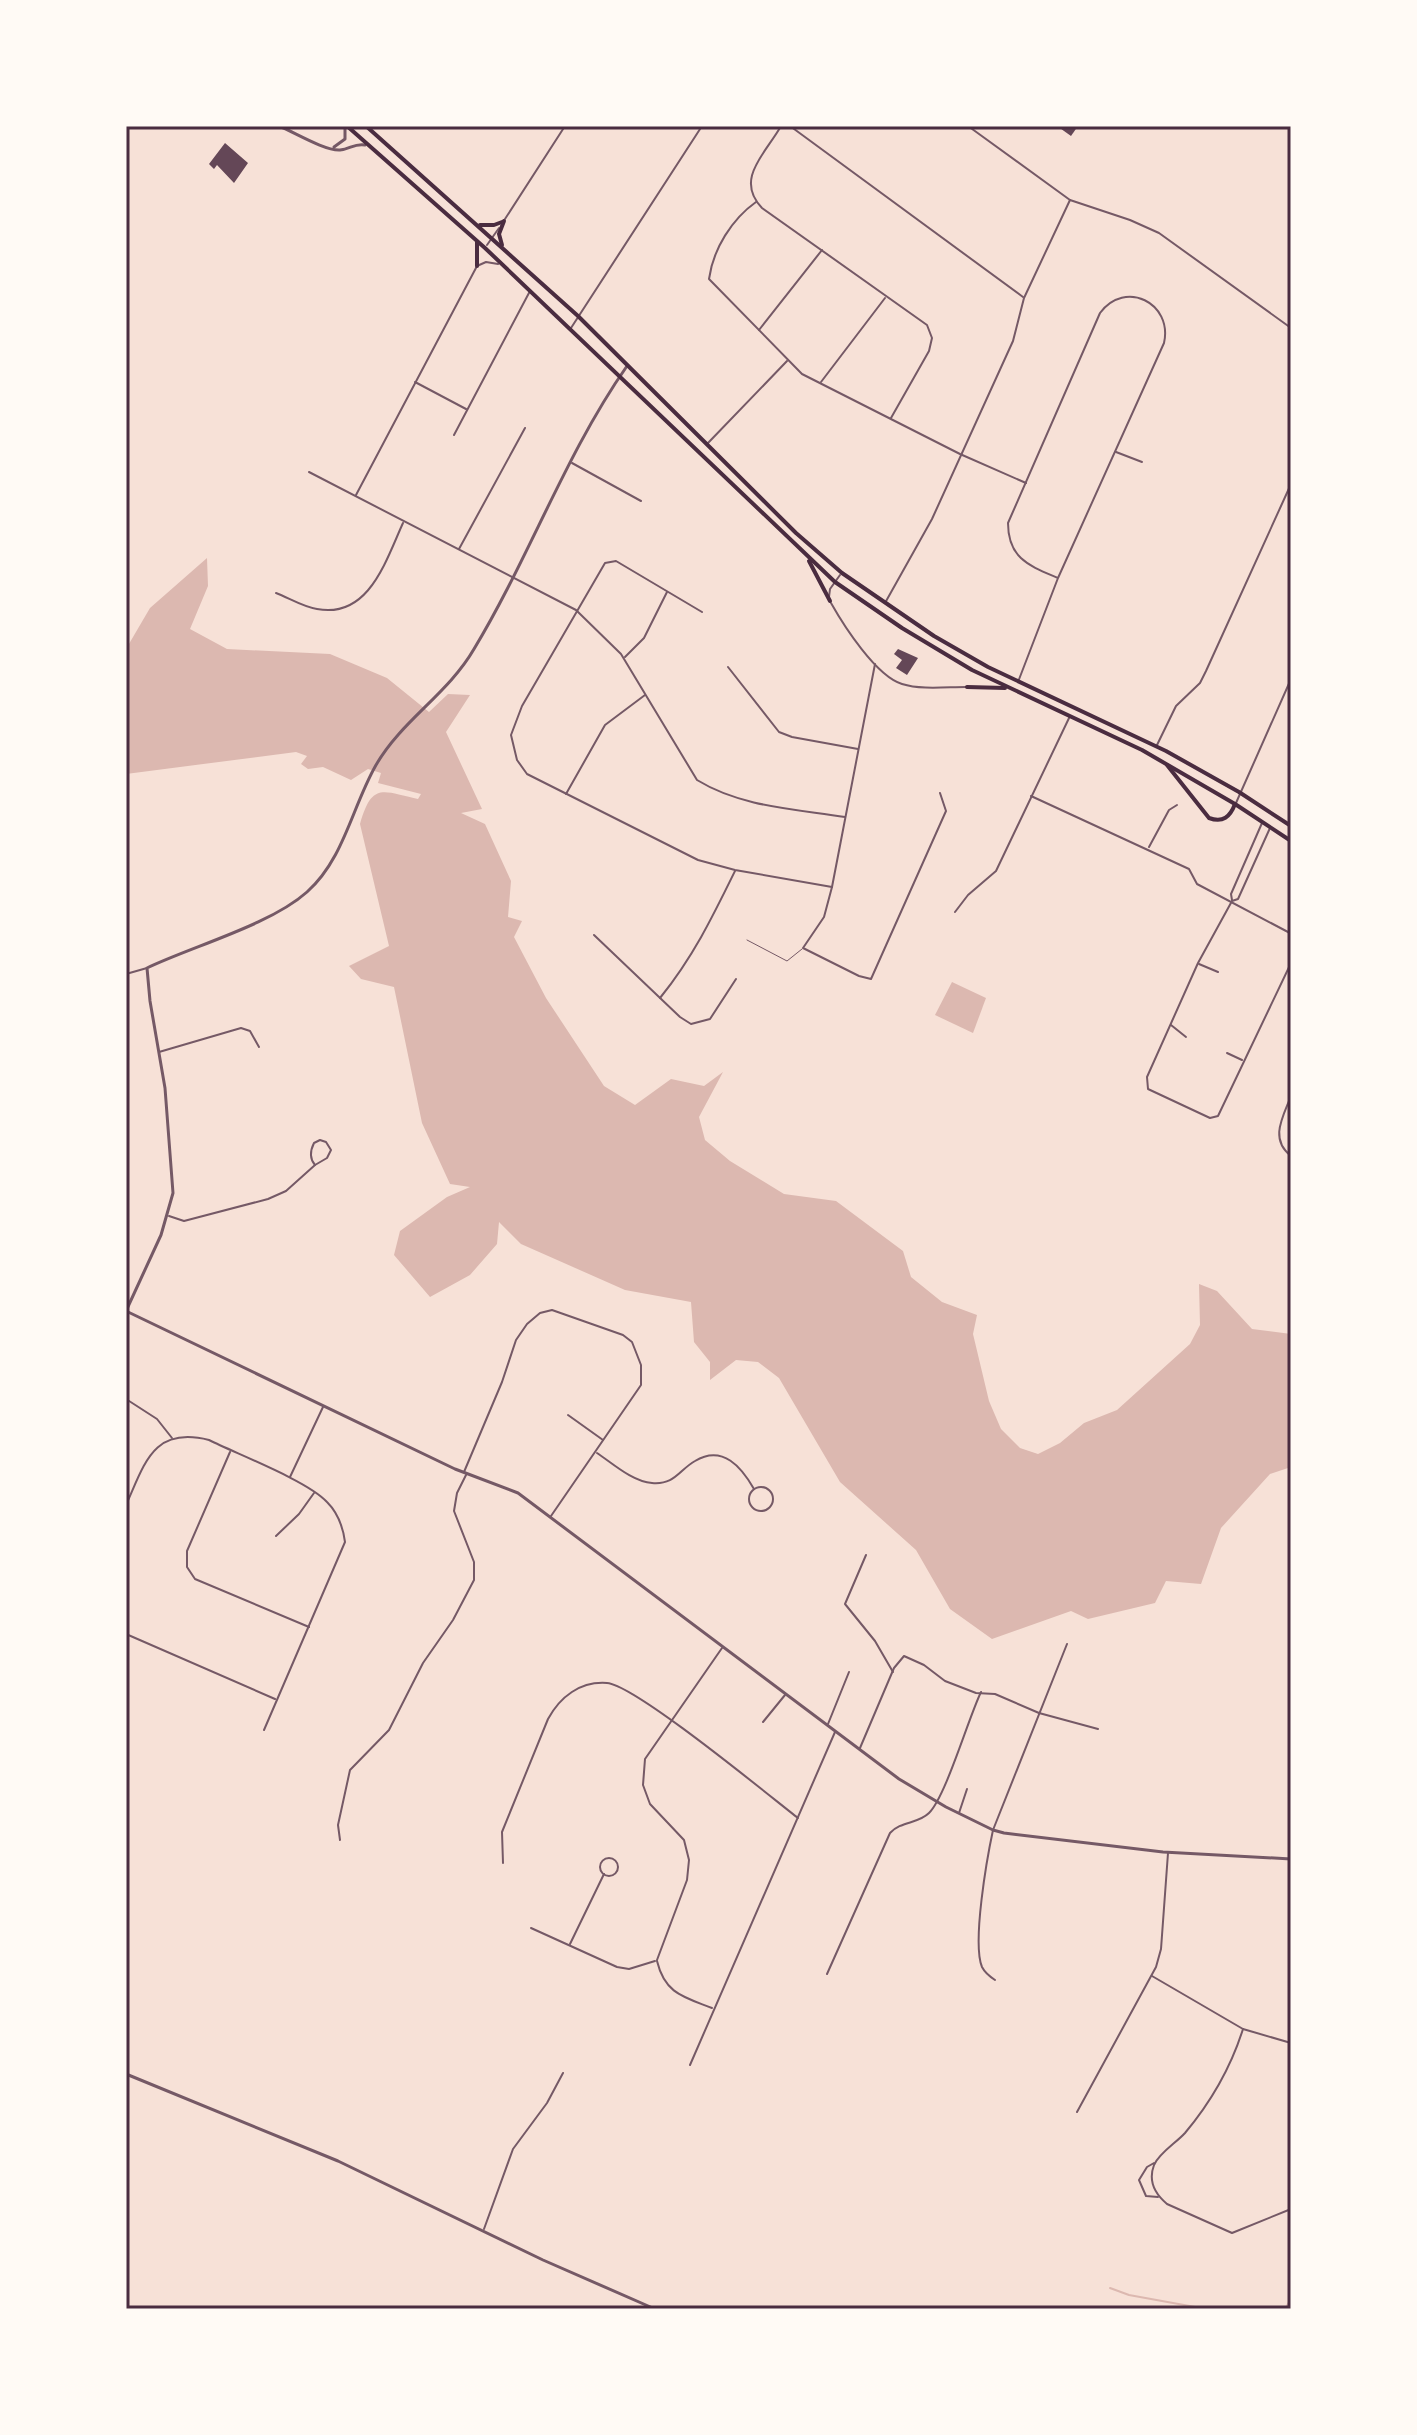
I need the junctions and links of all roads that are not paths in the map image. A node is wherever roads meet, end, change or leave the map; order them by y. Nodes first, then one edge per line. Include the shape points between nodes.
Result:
1 (279, 126) edge
2 (346, 126) edge
3 (366, 126) edge
4 (565, 126) edge
5 (702, 126) edge
6 (781, 126) edge
7 (790, 126) edge
8 (968, 126) edge
9 (371, 147) junction
10 (330, 148) junction
11 (1070, 200) junction
12 (756, 202) junction
13 (504, 221) junction
14 (477, 225) junction
15 (492, 239) junction
16 (476, 240) junction
17 (485, 248) junction
18 (504, 250) junction
19 (822, 250) junction
20 (503, 264) junction
21 (477, 266) junction
22 (530, 291) junction
23 (886, 296) junction
24 (1024, 298) junction
25 (578, 316) junction
26 (1291, 328) edge
27 (570, 329) junction
28 (758, 331) junction
29 (788, 360) junction
30 (627, 366) junction
31 (620, 376) junction
32 (415, 382) junction
33 (820, 383) junction
34 (467, 410) junction
35 (891, 419) junction
36 (525, 428) dead end
37 (454, 435) dead end
38 (707, 444) junction
39 (1115, 452) junction
40 (960, 454) junction
41 (1142, 462) dead end
42 (571, 463) junction
43 (309, 472) dead end
44 (1026, 483) junction
45 (1291, 484) edge
46 (355, 496) junction
47 (641, 501) dead end
48 (404, 521) junction
49 (459, 550) junction
50 (806, 556) junction
51 (841, 572) junction
52 (1058, 578) junction
53 (512, 579) junction
54 (835, 582) junction
55 (667, 591) junction
56 (276, 593) dead end
57 (830, 601) junction
58 (885, 604) junction
59 (577, 611) junction
60 (702, 612) dead end
61 (624, 657) junction
62 (875, 664) junction
63 (728, 667) dead end
64 (972, 670) junction
65 (1291, 679) edge
66 (1018, 682) junction
67 (967, 687) junction
68 (1007, 689) junction
69 (647, 694) junction
70 (1074, 709) junction
71 (1070, 716) junction
72 (1156, 746) junction
73 (859, 749) junction
74 (1165, 763) junction
75 (1239, 792) junction
76 (940, 793) dead end
77 (565, 795) junction
78 (1031, 796) junction
79 (1235, 804) junction
80 (1177, 805) dead end
81 (845, 817) junction
82 (1262, 823) junction
83 (1291, 826) edge
84 (1270, 828) junction
85 (1291, 841) edge
86 (1148, 849) junction
87 (735, 870) junction
88 (832, 887) junction
89 (1232, 901) junction
90 (955, 912) dead end
91 (594, 935) dead end
92 (1291, 936) edge
93 (747, 940) dead end
94 (803, 948) junction
95 (1198, 963) junction
96 (1291, 963) edge
97 (147, 968) junction
98 (1218, 972) dead end
99 (126, 974) edge
100 (736, 979) dead end
101 (660, 998) junction
102 (1170, 1024) junction
103 (1186, 1037) dead end
104 (259, 1047) dead end
105 (158, 1053) junction
106 (1227, 1053) dead end
107 (1244, 1061) junction
108 (1291, 1096) edge
109 (1291, 1156) edge
110 (315, 1165) junction
111 (169, 1216) junction
112 (126, 1311) edge
113 (126, 1399) edge
114 (323, 1406) junction
115 (568, 1415) dead end
116 (172, 1438) junction
117 (604, 1440) junction
118 (230, 1451) junction
119 (596, 1452) junction
120 (465, 1473) junction
121 (290, 1479) junction
122 (754, 1489) junction
123 (314, 1491) junction
124 (126, 1505) edge
125 (551, 1517) junction
126 (276, 1536) dead end
127 (866, 1555) dead end
128 (309, 1627) junction
129 (126, 1634) edge
130 (1067, 1644) dead end
131 (722, 1648) junction
132 (849, 1672) dead end
133 (894, 1673) junction
134 (981, 1692) junction
135 (786, 1694) junction
136 (277, 1700) junction
137 (1039, 1713) junction
138 (671, 1721) junction
139 (763, 1722) dead end
140 (828, 1725) junction
141 (1098, 1729) dead end
142 (264, 1730) dead end
143 (835, 1731) junction
144 (859, 1749) junction
145 (967, 1789) dead end
146 (937, 1802) junction
147 (959, 1814) junction
148 (798, 1818) junction
149 (993, 1830) junction
150 (340, 1840) dead end
151 (1168, 1852) junction
152 (1291, 1859) edge
153 (503, 1863) dead end
154 (604, 1874) junction
155 (531, 1928) dead end
156 (569, 1945) junction
157 (657, 1960) junction
158 (827, 1974) dead end
159 (1151, 1975) junction
160 (995, 1980) dead end
161 (714, 2009) junction
162 (1243, 2029) junction
163 (1291, 2043) edge
164 (690, 2065) dead end
165 (563, 2073) dead end
166 (126, 2074) edge
167 (1077, 2112) dead end
168 (1155, 2163) junction
169 (1159, 2197) junction
170 (1291, 2209) edge
171 (483, 2230) junction
172 (655, 2309) edge

1 - 10 street
2 - 9 highway
2 - 10 street via 343,142
3 - 14 highway
4 - 13 street
5 - 25 street
6 - 12 street via 752,175 749,188
7 - 24 street
8 - 11 street
9 - 10 street
9 - 16 highway
11 - 24 street
11 - 26 street via 1159,233
12 - 19 street
12 - 28 street via 736,218 709,279
13 - 14 highway
13 - 15 street
13 - 18 highway via 499,234
14 - 15 highway
15 - 17 street
15 - 18 highway
16 - 17 highway
16 - 21 highway
17 - 20 highway
18 - 25 highway
19 - 23 street
19 - 28 street
20 - 21 street
20 - 22 highway
21 - 32 street
22 - 27 highway
22 - 34 street
23 - 33 street
23 - 35 street via 927,325 931,342
24 - 40 street via 1013,341
25 - 27 street
25 - 30 highway
27 - 31 highway
28 - 29 street
29 - 33 street
29 - 38 street
30 - 31 street
30 - 38 highway
31 - 42 street
31 - 50 highway
32 - 34 street
32 - 46 street
33 - 35 street
34 - 37 street
35 - 40 street
36 - 49 street
38 - 51 highway
39 - 41 street
39 - 44 street via 1166,334 1160,312 1133,296 1119,297 1100,313
39 - 52 street
40 - 44 street
40 - 58 street via 918,547
42 - 47 street
42 - 53 street
43 - 46 street
44 - 52 street via 1008,523 1011,546 1030,566
45 - 72 street via 1200,683 1176,706
46 - 48 street
48 - 49 street
48 - 56 street via 375,584 359,603 317,609
49 - 53 street
50 - 54 highway
50 - 57 highway
51 - 54 street
51 - 58 highway
52 - 66 street
53 - 59 street
53 - 97 street via 474,650 377,763 343,843 321,877 290,905
54 - 57 street
54 - 64 highway
55 - 59 street via 616,561 609,562
55 - 60 street
55 - 61 street via 644,638
57 - 62 street
58 - 66 highway
59 - 61 street
59 - 77 street via 511,735 527,774
61 - 69 street
62 - 67 street via 901,684
62 - 73 street
63 - 73 street via 779,732
64 - 67 highway via 975,679
64 - 68 highway
65 - 75 street
66 - 70 highway
67 - 68 highway
68 - 71 highway
69 - 77 street via 605,725
69 - 81 street via 697,780 753,803
70 - 71 highway
70 - 72 highway
71 - 74 highway
71 - 78 street
72 - 75 highway
73 - 81 street
74 - 79 highway
74 - 79 highway via 1209,818 1225,819
75 - 79 street
75 - 83 highway
76 - 94 street via 946,811 871,979
77 - 87 street via 698,860
78 - 86 street
78 - 90 street via 996,871
79 - 82 highway
80 - 86 street
81 - 88 street
82 - 84 highway
82 - 89 street
84 - 85 highway
84 - 89 street via 1238,899
86 - 89 street via 1189,869 1197,884
87 - 88 street
87 - 101 street via 686,966
88 - 94 street via 824,917
89 - 92 street
89 - 95 street
91 - 101 street
93 - 94 lane via 787,961
95 - 98 street
95 - 102 street
96 - 107 street
97 - 99 street
97 - 105 street
100 - 101 street via 703,1023 691,1024
102 - 103 street
102 - 107 street via 1146,1082 1155,1094 1210,1118 1218,1116
104 - 105 street via 250,1031 241,1028
105 - 111 street via 173,1176
106 - 107 street
108 - 109 street via 1278,1134
110 - 110 street via 310,1151 314,1143 326,1142 331,1150
110 - 111 street via 286,1191 268,1199 184,1221
111 - 112 street
112 - 114 street
113 - 116 street via 157,1419
114 - 120 street
114 - 121 street
115 - 117 street
116 - 118 street via 196,1437
116 - 124 street via 150,1453
117 - 119 street
117 - 120 street via 641,1385 637,1351 623,1335 552,1310 540,1313 516,1340
118 - 121 street
118 - 128 street via 187,1551 187,1567 195,1579
119 - 122 street via 651,1483 677,1478 706,1456 726,1457 742,1469
119 - 125 street
120 - 125 street via 518,1493
120 - 150 street via 454,1511 474,1562 474,1580 389,1730 350,1770 338,1825
121 - 123 street
122 - 122 street via 751,1505 767,1509 771,1493
123 - 126 street
123 - 128 street via 333,1508 345,1542
125 - 131 street
127 - 133 street via 845,1604
128 - 136 street
129 - 136 street
130 - 137 street
131 - 135 street
131 - 138 street
132 - 140 street
133 - 134 street via 902,1656 945,1681
133 - 144 street
134 - 137 street
134 - 146 street
135 - 139 street
135 - 140 street
136 - 142 street
137 - 141 street
137 - 149 street
138 - 148 street
138 - 153 street via 609,1683 584,1686 557,1703 502,1832
138 - 157 street via 645,1759 643,1785 650,1804 684,1840 689,1860 687,1880
140 - 143 street
143 - 144 street
143 - 148 street
144 - 146 street
145 - 147 street
146 - 147 street
146 - 158 street via 922,1819 890,1833
147 - 149 street
148 - 161 street
149 - 151 street
149 - 160 street via 979,1947 983,1971
151 - 152 street
151 - 159 street via 1161,1949
154 - 154 street via 616,1873 618,1866 610,1857 601,1862
154 - 156 street
155 - 156 street
156 - 157 street via 617,1967 629,1969
157 - 161 street via 667,1985
159 - 162 street
159 - 167 street
161 - 164 street
162 - 163 street
162 - 168 street via 1215,2092
165 - 171 street via 513,2149
166 - 171 street via 338,2161
168 - 169 street via 1152,2180
168 - 169 street via 1139,2180 1146,2196
169 - 170 street via 1232,2233
171 - 172 street

